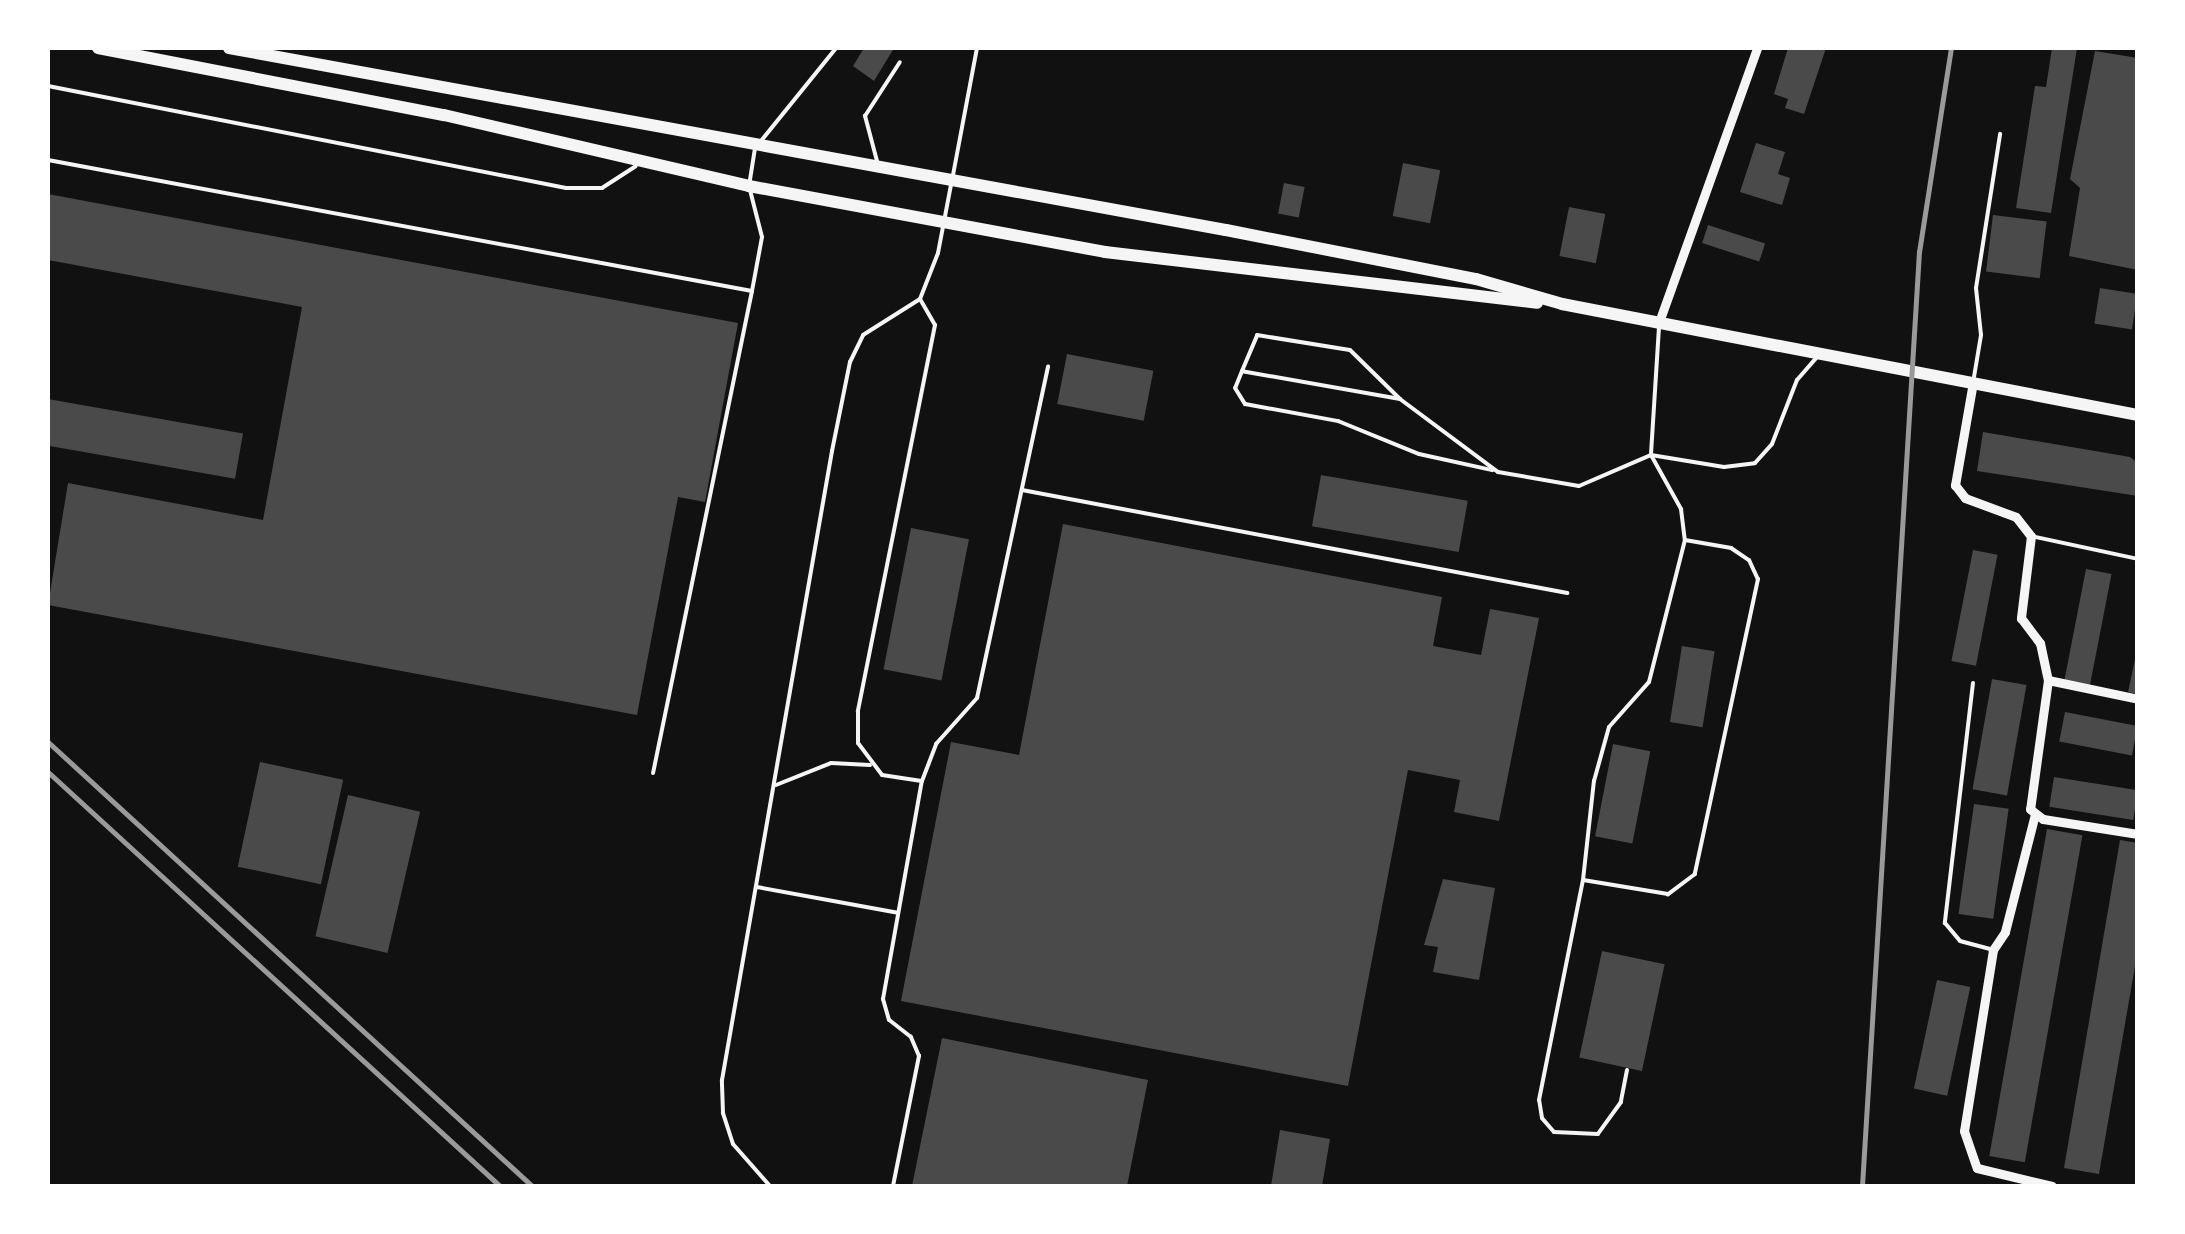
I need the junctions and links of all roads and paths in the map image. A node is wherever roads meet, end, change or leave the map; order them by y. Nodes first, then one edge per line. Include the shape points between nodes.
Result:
1 (98, 48) edge
2 (228, 48) edge
3 (836, 48) edge
4 (977, 48) edge
5 (1757, 48) edge
6 (900, 62) dead end
7 (48, 86) edge
8 (2000, 134) dead end
9 (755, 149) junction
10 (48, 160) edge
11 (643, 162) junction
12 (880, 170) junction
13 (951, 184) junction
14 (749, 186) junction
15 (944, 222) junction
16 (752, 290) junction
17 (920, 300) junction
18 (1562, 304) junction
19 (1659, 322) junction
20 (1821, 352) junction
21 (1048, 368) dead end
22 (1242, 371) junction
23 (1973, 382) junction
24 (1400, 398) junction
25 (2138, 415) edge
26 (1651, 455) junction
27 (1498, 472) junction
28 (1022, 490) junction
29 (2031, 536) junction
30 (1685, 540) junction
31 (2138, 559) edge
32 (1567, 593) dead end
33 (2048, 680) junction
34 (1973, 683) dead end
35 (2138, 699) edge
36 (870, 764) junction
37 (654, 773) dead end
38 (922, 780) junction
39 (776, 785) junction
40 (2035, 814) junction
41 (2138, 834) edge
42 (1584, 880) junction
43 (757, 887) junction
44 (898, 913) junction
45 (1993, 950) junction
46 (1626, 1070) dead end
47 (770, 1186) edge
48 (893, 1186) edge
49 (2052, 1186) edge

1 - 11 main road via 444,114
2 - 9 main road
3 - 9 lane
4 - 13 lane
5 - 19 street
6 - 12 lane via 865,116
7 - 11 lane via 566,188 602,188
8 - 23 lane via 1976,288 1981,335
9 - 12 main road
9 - 14 lane
10 - 16 lane
11 - 14 main road
12 - 13 main road
13 - 15 lane
13 - 18 main road via 1456,275
14 - 15 main road
14 - 16 lane via 762,237
15 - 17 lane
15 - 18 main road via 1158,261 1472,300
16 - 37 lane
17 - 36 lane via 935,326 858,711 858,743
17 - 39 lane via 862,335 850,362
18 - 19 main road
19 - 20 main road
19 - 26 lane
20 - 23 main road
20 - 26 lane via 1798,380 1772,444 1755,463 1740,468
21 - 28 lane
22 - 24 lane
22 - 24 lane via 1254,336 1350,350
22 - 27 lane via 1234,388 1245,404 1338,421 1419,454
23 - 25 main road
23 - 29 street via 1955,485 1965,498 2016,517
24 - 27 lane
26 - 27 lane via 1579,486
26 - 30 lane via 1681,509
28 - 32 lane
28 - 38 lane via 984,680 977,698 936,744
29 - 31 lane
29 - 33 street via 2021,618 2040,643
30 - 42 lane via 1649,682 1609,727 1594,781
30 - 42 lane via 1731,548 1749,560 1758,579 1695,874 1668,894
33 - 35 street
33 - 40 street via 2028,788
34 - 45 lane via 1945,923 1960,941
36 - 38 lane via 882,774
36 - 39 lane via 831,763
38 - 44 lane
39 - 43 lane
40 - 41 street
40 - 45 street via 2004,932
42 - 46 lane via 1554,1013 1542,1118 1554,1132 1598,1134 1621,1102
43 - 44 lane
43 - 47 lane via 722,1080 722,1113 733,1144
44 - 48 lane via 884,1008 911,1036 919,1056
45 - 49 street via 1964,1130 1967,1153 1977,1168 1996,1177

